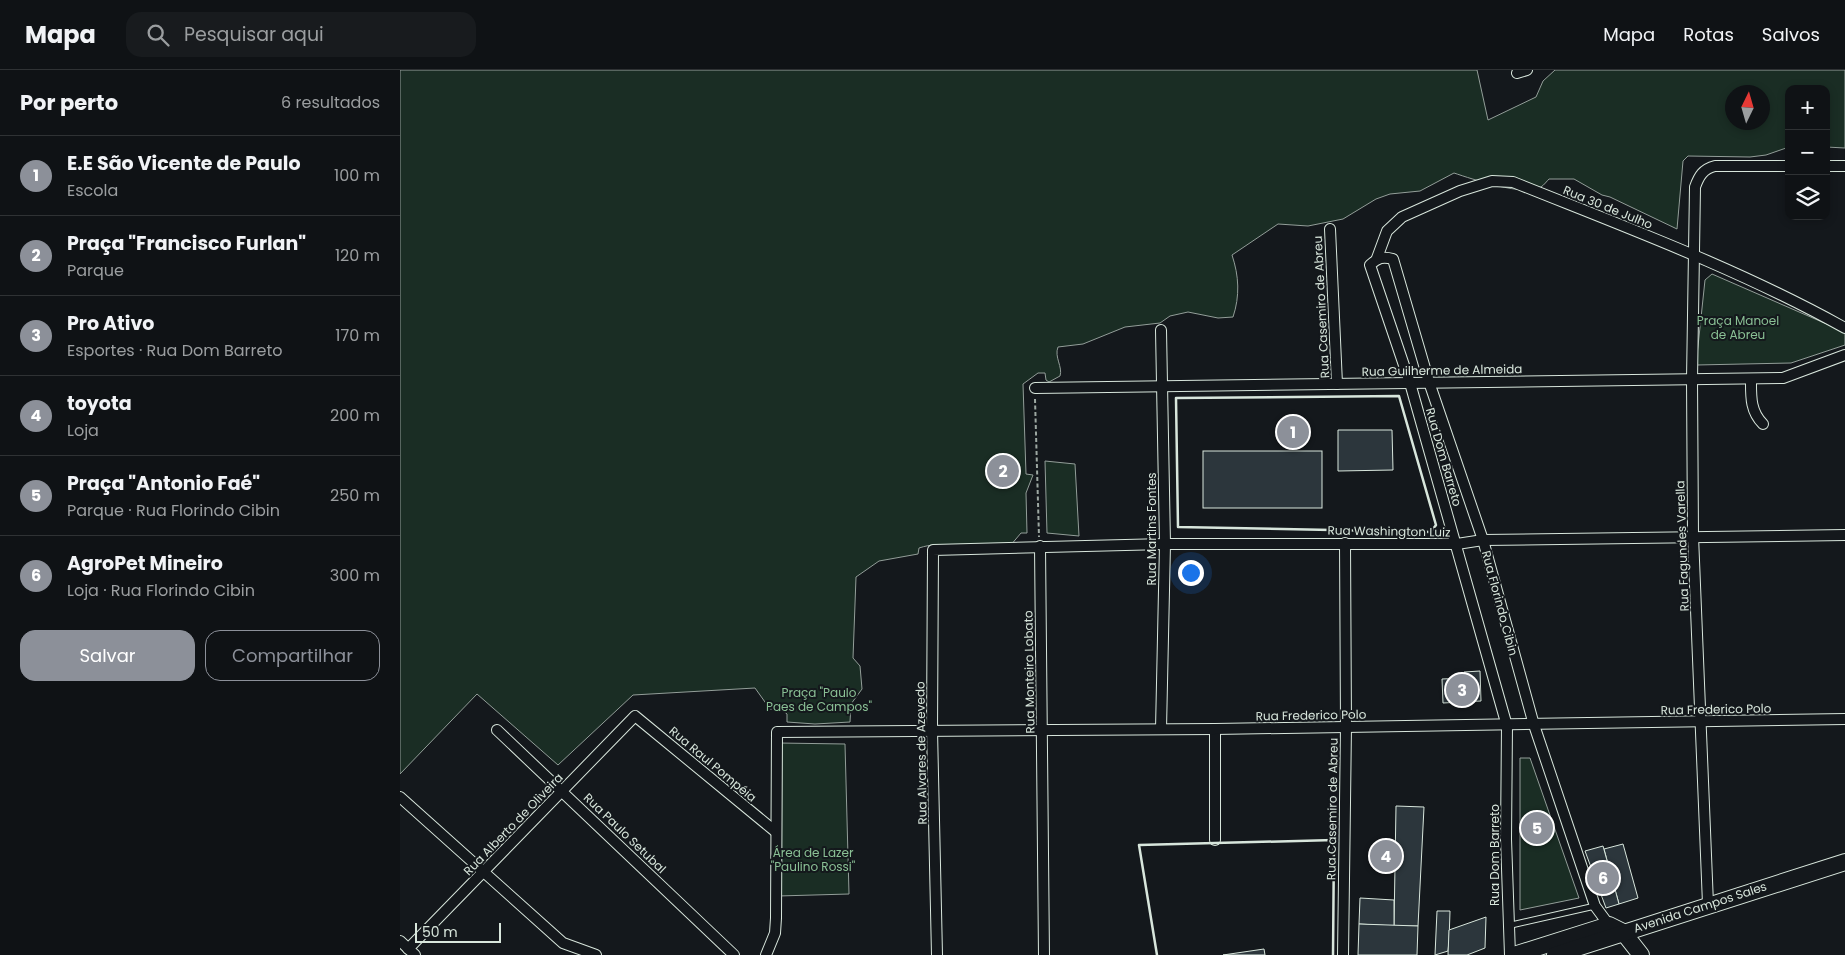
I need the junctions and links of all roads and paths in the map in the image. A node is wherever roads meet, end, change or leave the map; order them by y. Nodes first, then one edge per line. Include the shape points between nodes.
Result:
1 (1785, 166) edge
2 (1830, 166) edge
3 (1845, 166) edge
4 (1330, 229) dead end
5 (1694, 255) junction
6 (1373, 262) junction
7 (1845, 328) edge
8 (1161, 330) dead end
9 (1845, 355) edge
10 (1751, 379) junction
11 (1692, 380) junction
12 (1410, 382) junction
13 (1429, 382) junction
14 (1337, 384) junction
15 (1035, 388) joint
16 (1163, 388) junction
17 (1763, 424) dead end
18 (1693, 536) junction
19 (1845, 536) edge
20 (1483, 540) junction
21 (1345, 543) junction
22 (1165, 544) junction
23 (1457, 544) junction
24 (1040, 546) junction
25 (933, 550) joint
26 (636, 716) joint
27 (1845, 719) edge
28 (1701, 722) junction
29 (1534, 725) junction
30 (1346, 726) junction
31 (1507, 726) junction
32 (1161, 729) junction
33 (497, 730) dead end
34 (932, 730) junction
35 (1043, 730) junction
36 (1215, 730) junction
37 (563, 790) junction
38 (400, 797) edge
39 (776, 832) junction
40 (1215, 840) dead end
41 (1845, 862) edge
42 (482, 873) junction
43 (1708, 904) junction
44 (1595, 906) junction
45 (1507, 926) junction
46 (1616, 928) junction
47 (400, 941) edge
48 (412, 952) edge
49 (596, 955) edge
50 (734, 955) edge
51 (766, 955) edge
52 (937, 955) edge
53 (1044, 955) edge
54 (1343, 955) edge
55 (1510, 955) edge
56 (1514, 955) edge
57 (1555, 955) edge
58 (1641, 955) edge

1 - 5 street, Rua Fagundes Varella via 1714,166 1702,172 1695,187
2 - 3 street
4 - 14 street, Rua Casemiro de Abreu
5 - 6 street, Rua 30 de Julho via 1513,182 1492,181 1460,191 1402,217 1387,231
5 - 7 street, Rua 30 de Julho via 1808,307
5 - 11 street, Rua Fagundes Varella
6 - 12 street, Rua Dom Barreto
6 - 13 street, Rua Florindo Cibin via 1386,257 1393,259
8 - 16 street, Rua Martins Fontes
9 - 10 street, Rua Guilherme de Almeida via 1783,378
10 - 11 street, Rua Guilherme de Almeida
10 - 17 street via 1751,401
11 - 13 street, Rua Guilherme de Almeida
11 - 18 street, Rua Fagundes Varella
12 - 13 street, Rua Guilherme de Almeida
12 - 14 street, Rua Guilherme de Almeida
12 - 23 street, Rua Dom Barreto
13 - 20 street, Rua Florindo Cibin
14 - 16 street, Rua Guilherme de Almeida
15 - 16 street, Rua Guilherme de Almeida
15 - 24 path
16 - 22 street, Rua Martins Fontes
18 - 19 street, Rua Washington Luiz
18 - 20 street, Rua Washington Luiz
18 - 28 street, Rua Fagundes Varella
20 - 23 street, Rua Washington Luiz
20 - 29 street, Rua Florindo Cibin
21 - 22 street, Rua Washington Luiz
21 - 23 street, Rua Washington Luiz
21 - 30 street, Rua Casemiro de Abreu
22 - 24 street, Rua Washington Luiz
22 - 32 street, Rua Martins Fontes
23 - 31 street, Rua Dom Barreto
24 - 25 street, Rua Washington Luiz
24 - 35 street, Rua Monteiro Lobato
25 - 34 street, Rua Alvares de Azevedo
26 - 37 street, Rua Alberto de Oliveira
26 - 39 street, Rua Raul Pompéia
27 - 28 street, Rua Frederico Polo
28 - 29 street, Rua Frederico Polo
28 - 43 street, Rua Fagundes Varella
29 - 31 street, Rua Frederico Polo
29 - 44 street, Rua Florindo Cibin
30 - 31 street, Rua Frederico Polo
30 - 36 street, Rua Frederico Polo
30 - 54 street, Rua Casemiro de Abreu
31 - 45 street, Rua Dom Barreto
32 - 35 street, Rua Frederico Polo
32 - 36 street, Rua Frederico Polo
33 - 37 street, Rua Paulo Setubal
34 - 35 street, Rua Frederico Polo
34 - 39 street, Rua Frederico Polo via 777,732
34 - 52 street, Rua Alvares de Azevedo
35 - 53 street, Rua Monteiro Lobato
36 - 40 street
37 - 42 street, Rua Alberto de Oliveira
37 - 50 street, Rua Paulo Setubal
38 - 42 street
39 - 51 street via 775,933
41 - 43 main road, Avenida Campos Sales
42 - 48 street, Rua Alberto de Oliveira
42 - 49 street via 563,943
43 - 46 main road, Avenida Campos Sales
44 - 45 lane
44 - 46 street, Rua Florindo Cibin
45 - 55 street, Rua Dom Barreto
46 - 56 main road, Avenida Campos Sales
46 - 57 main road, Avenida Campos Sales
46 - 58 main road, Rua Florindo Cibin
47 - 48 street

